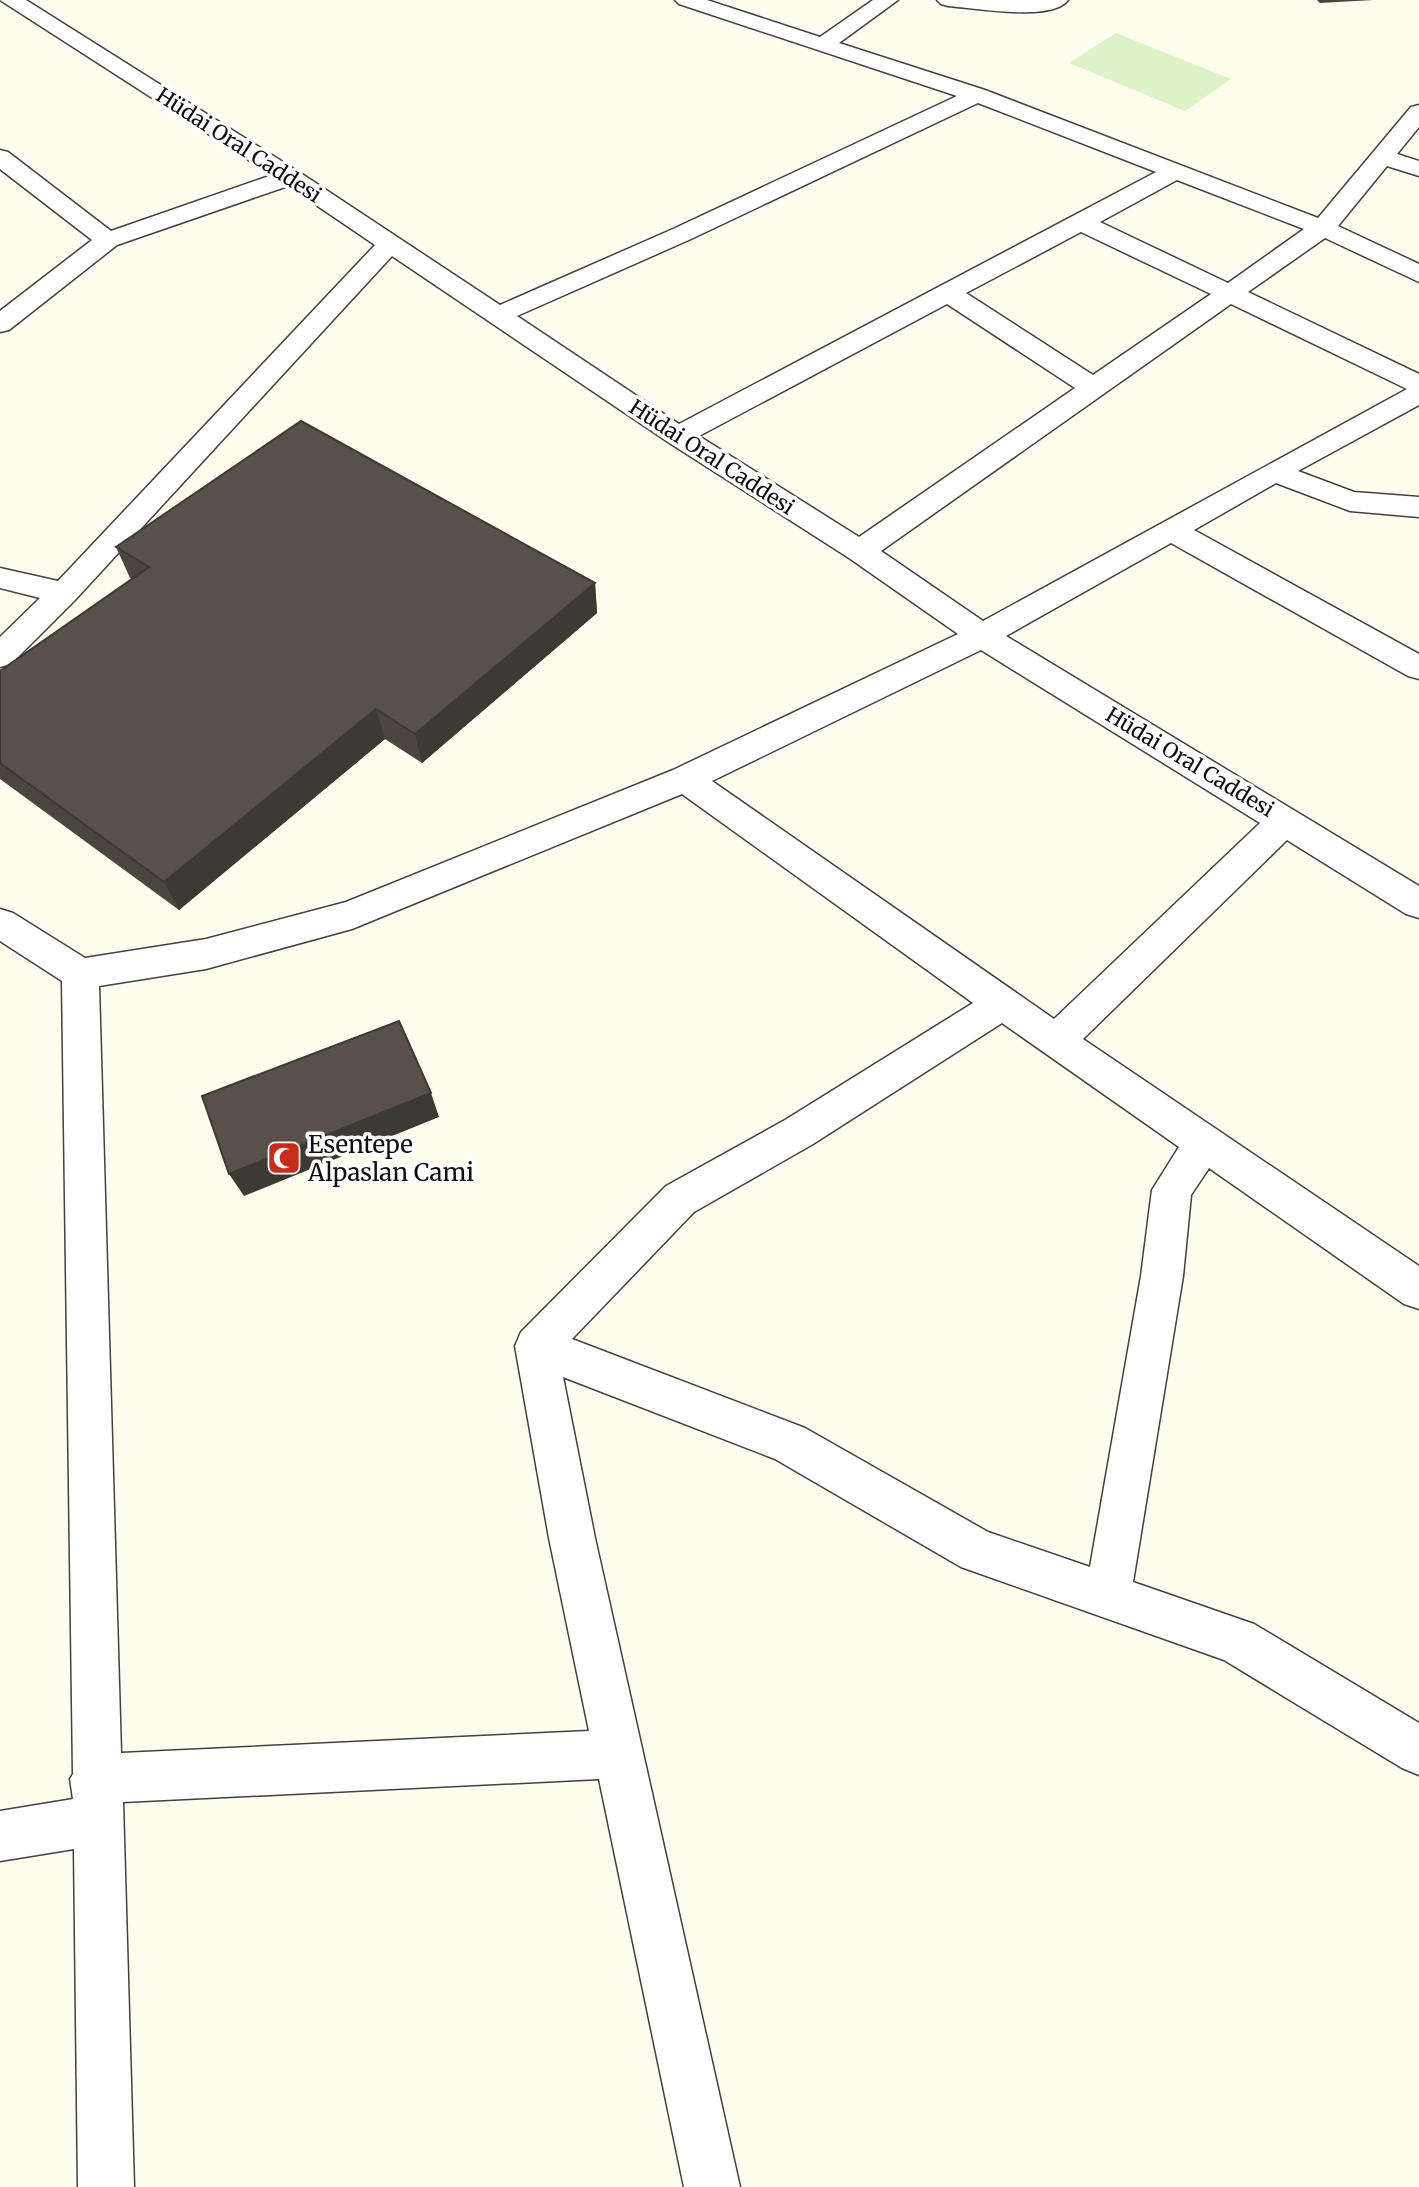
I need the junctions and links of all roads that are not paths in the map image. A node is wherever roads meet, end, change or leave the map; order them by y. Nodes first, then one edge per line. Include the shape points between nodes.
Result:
1 (11, 0) edge
2 (686, 0) edge
3 (887, 0) edge
4 (948, 0) edge
5 (1057, 0) edge
6 (822, 45) junction
7 (977, 95) junction
8 (1419, 111) edge
9 (0, 157) edge
10 (1381, 158) junction
11 (1419, 169) edge
12 (1175, 172) junction
13 (290, 177) junction
14 (1080, 222) junction
15 (1323, 228) junction
16 (108, 240) junction
17 (390, 244) junction
18 (1419, 274) edge
19 (948, 293) junction
20 (1229, 294) junction
21 (496, 316) junction
22 (0, 324) edge
23 (1419, 384) edge
24 (1094, 388) junction
25 (1419, 394) edge
26 (678, 436) junction
27 (1274, 472) junction
28 (1419, 507) edge
29 (1171, 530) junction
30 (860, 551) junction
31 (0, 578) edge
32 (64, 593) junction
33 (982, 636) junction
34 (1413, 655) edge
35 (0, 656) edge
36 (685, 779) junction
37 (1286, 820) junction
38 (1419, 904) edge
39 (0, 923) edge
40 (80, 974) junction
41 (1003, 1003) junction
42 (1056, 1041) junction
43 (1205, 1142) junction
44 (1419, 1290) edge
45 (536, 1346) junction
46 (1108, 1596) junction
47 (1419, 1751) edge
48 (619, 1754) junction
49 (96, 1800) junction
50 (0, 1836) edge
51 (106, 2187) edge
52 (712, 2187) edge

1 - 13 street, Hüdai Oral Caddesi
2 - 6 street
3 - 6 street
4 - 5 street via 1042,6
6 - 7 street
7 - 12 street
7 - 21 street
8 - 10 street
9 - 16 street
10 - 11 street
10 - 15 street
12 - 14 street
12 - 15 street
13 - 16 street
13 - 17 street, Hüdai Oral Caddesi
14 - 19 street
14 - 20 street
15 - 18 street
15 - 20 street
16 - 22 street
17 - 21 street, Hüdai Oral Caddesi
17 - 32 street
19 - 24 street
19 - 26 street
20 - 23 street
20 - 24 street
21 - 26 street, Hüdai Oral Caddesi
24 - 30 street
25 - 27 street
26 - 30 street, Hüdai Oral Caddesi
27 - 28 street via 1350,501
27 - 29 street
29 - 33 street
29 - 34 street
30 - 33 street, Hüdai Oral Caddesi
31 - 32 street
32 - 35 street
33 - 36 street
33 - 37 street, Hüdai Oral Caddesi
36 - 40 street via 352,915 206,954
36 - 41 street
37 - 38 street, Hüdai Oral Caddesi
37 - 42 street
39 - 40 street
40 - 49 street
41 - 42 street
41 - 45 street via 799,1132 680,1199
42 - 43 street
43 - 44 street
43 - 46 street via 1172,1191
45 - 46 street via 789,1443 976,1550
45 - 48 street
46 - 47 street via 1237,1641
48 - 49 street
48 - 52 street
49 - 50 street
49 - 51 street

